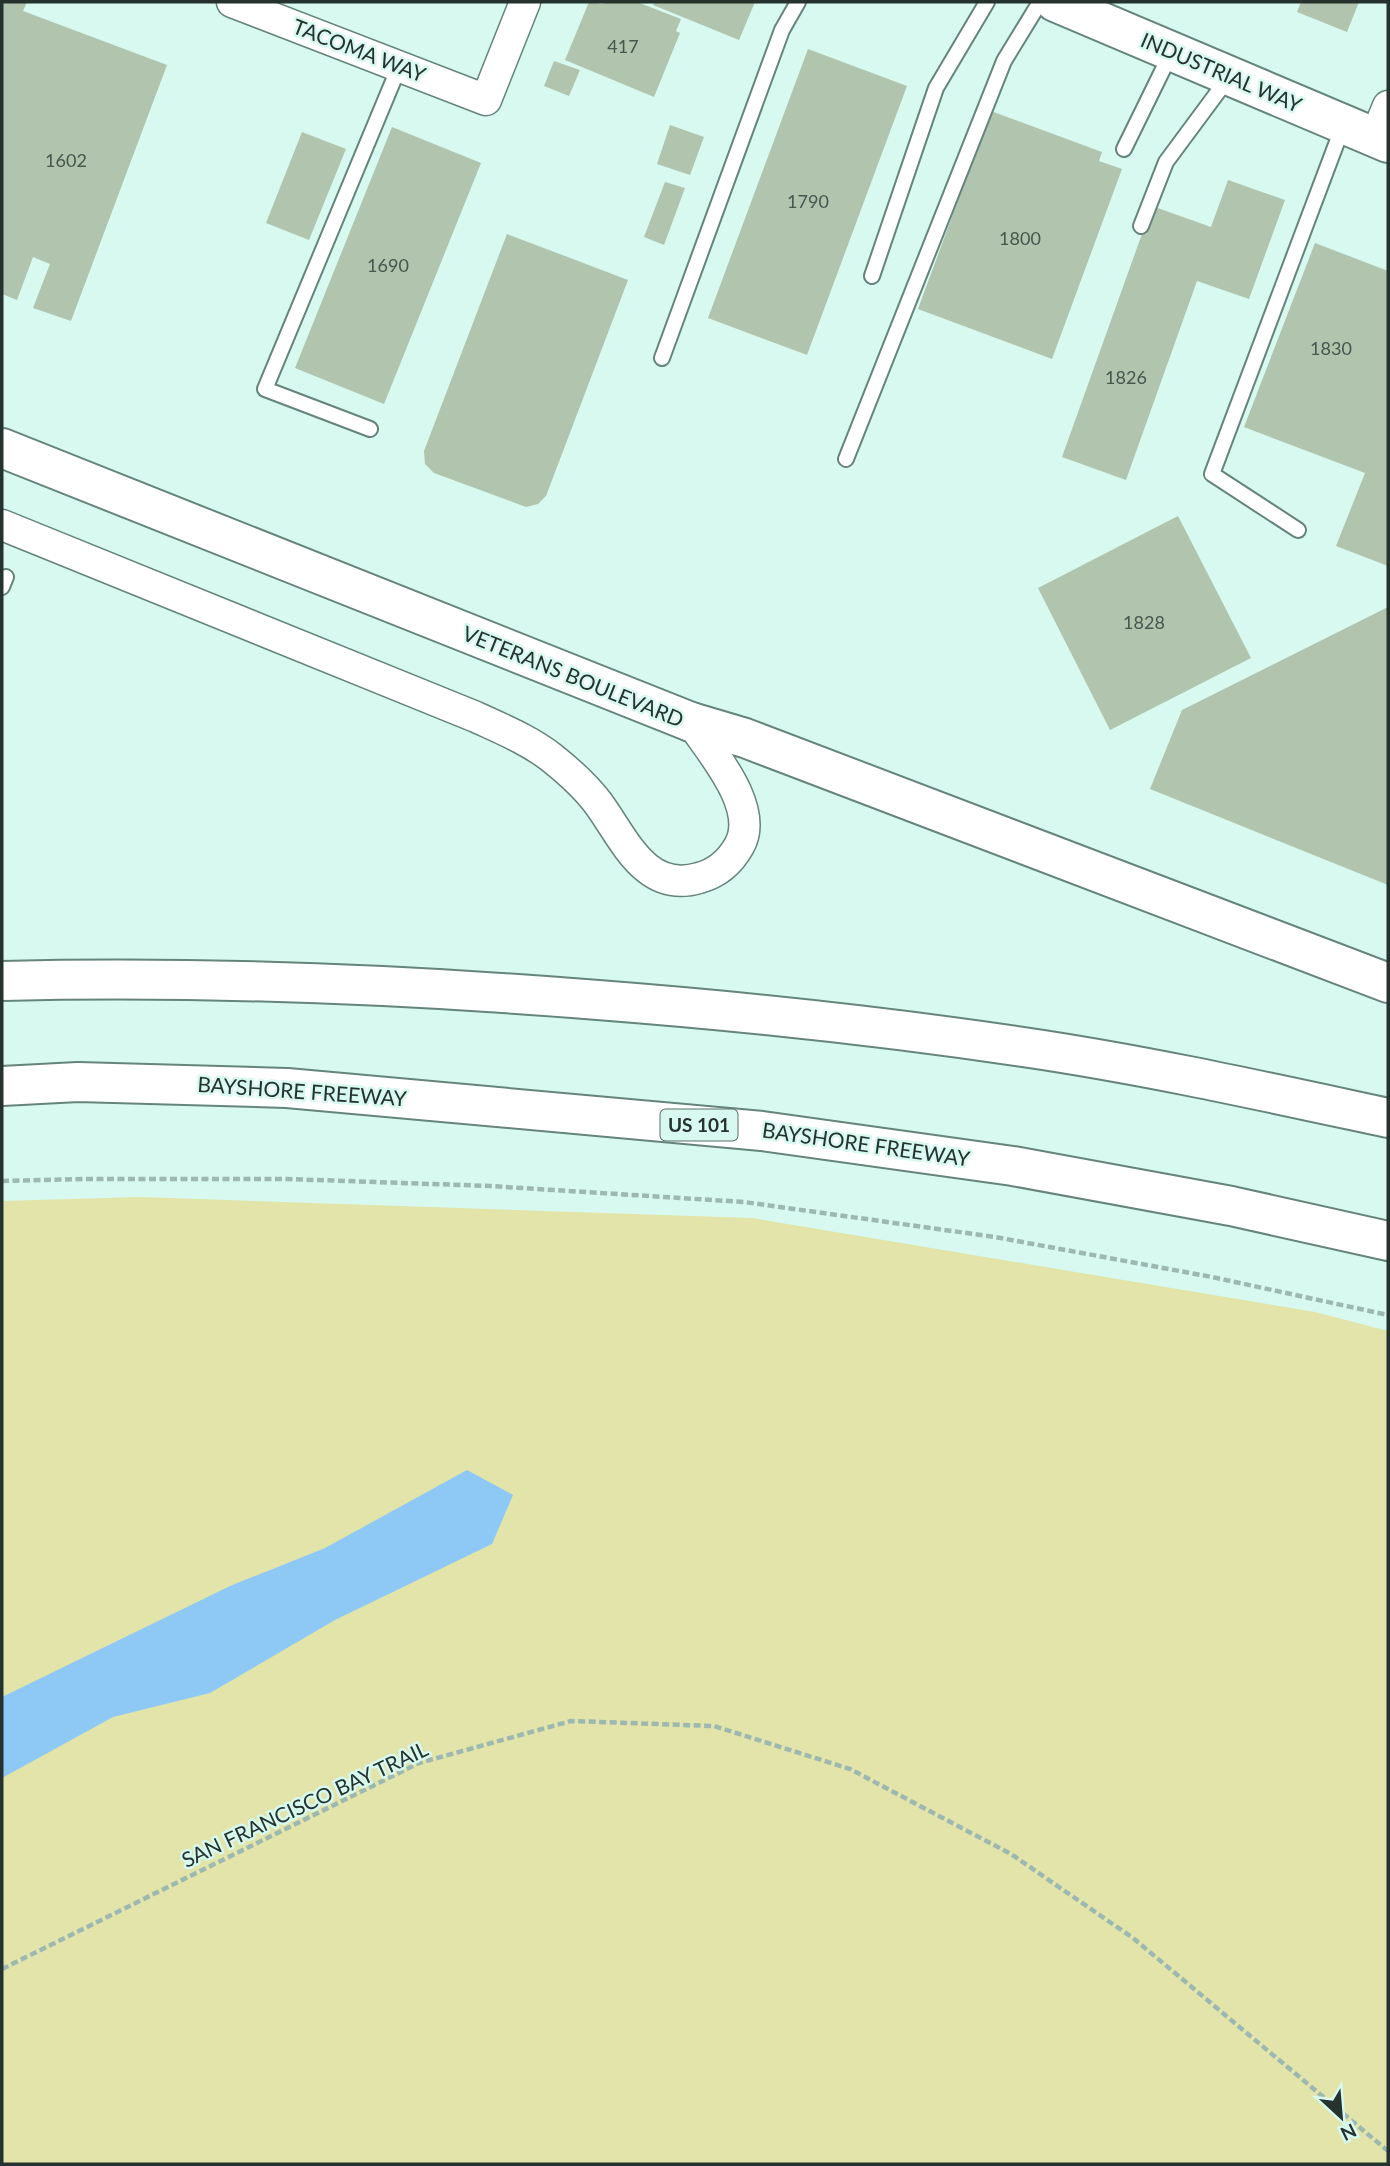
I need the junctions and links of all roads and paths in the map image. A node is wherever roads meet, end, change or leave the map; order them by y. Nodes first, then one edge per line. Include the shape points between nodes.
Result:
1 (232, 2) edge
2 (525, 2) edge
3 (798, 2) edge
4 (987, 2) edge
5 (1040, 2) edge
6 (1055, 2) edge
7 (1171, 51) junction
8 (399, 67) junction
9 (1230, 76) junction
10 (1374, 128) edge
11 (1124, 149) dead end
12 (1141, 226) dead end
13 (872, 276) dead end
14 (662, 358) dead end
15 (370, 429) dead end
16 (2, 448) edge
17 (846, 459) dead end
18 (2, 525) edge
19 (1298, 530) dead end
20 (691, 723) junction
21 (2, 981) edge
22 (1388, 983) edge
23 (2, 1086) edge
24 (1388, 1118) edge
25 (2, 1181) edge
26 (1388, 1241) edge
27 (1388, 1315) edge
28 (2, 1969) edge
29 (1388, 2151) edge

1 - 8 street, TACOMA WAY
2 - 8 street, TACOMA WAY via 486,100
3 - 14 lane via 782,30
4 - 13 lane via 936,88
5 - 17 lane via 1004,61
6 - 7 main road, INDUSTRIAL WAY
7 - 9 main road, INDUSTRIAL WAY
7 - 11 lane
8 - 15 lane via 265,389
9 - 10 main road, INDUSTRIAL WAY
9 - 12 lane via 1166,162
10 - 19 lane via 1212,474
16 - 20 main road, VETERANS BOULEVARD
18 - 20 street, VETERANS BOULEVARD via 520,738 552,758 595,799 643,866 659,878 686,882 710,875 730,862 743,840 744,817 739,796
20 - 22 main road via 745,738
21 - 24 main road via 293,980 768,1013 1025,1047
23 - 26 main road, BAYSHORE FREEWAY / US 101 via 78,1082 287,1088 762,1131 1013,1166 1231,1206
25 - 27 path via 288,1179 744,1202 995,1237
28 - 29 path, SAN FRANCISCO BAY TRAIL via 419,1763 570,1721 714,1726 850,1769 1011,1854 1133,1938

